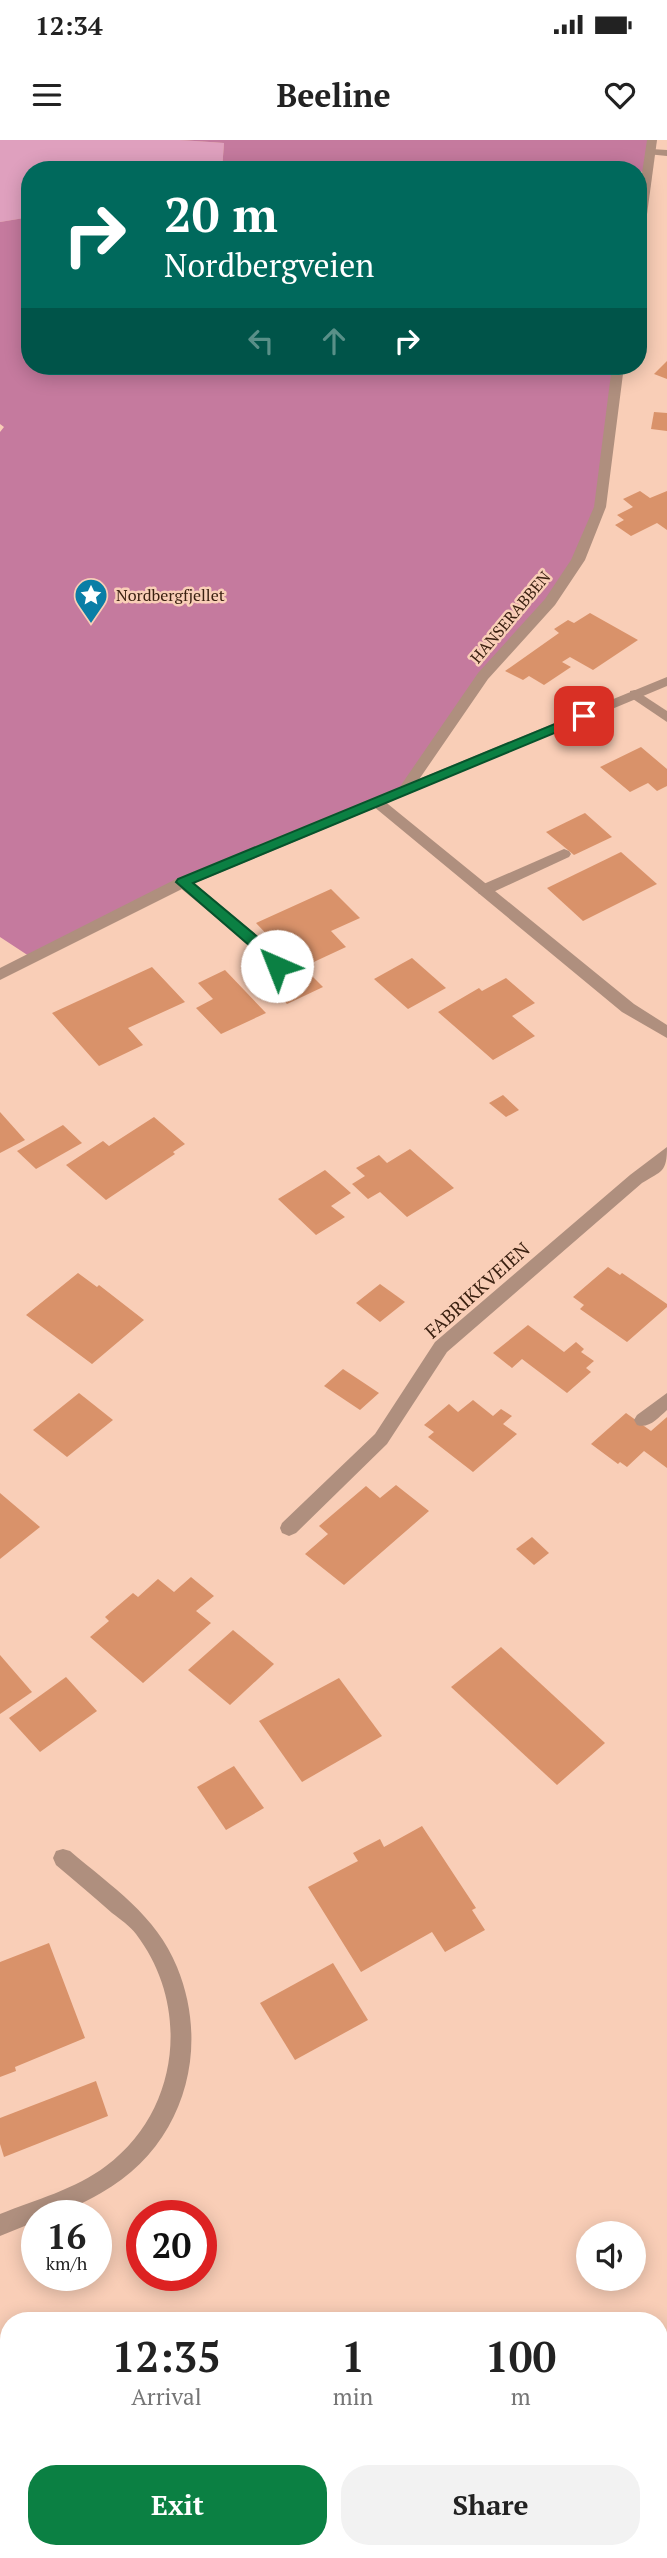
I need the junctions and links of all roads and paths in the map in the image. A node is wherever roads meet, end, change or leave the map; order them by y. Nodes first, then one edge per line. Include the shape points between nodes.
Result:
1 (651, 146) edge
2 (667, 153) edge
3 (647, 170) edge
4 (617, 375) edge
5 (667, 681) edge
6 (635, 694) junction
7 (667, 718) edge
8 (404, 791) junction
9 (378, 803) junction
10 (564, 855) dead end
11 (183, 882) junction
12 (484, 890) junction
13 (277, 966) dead end
14 (0, 975) edge
15 (667, 1032) edge
16 (664, 1164) edge
17 (667, 1400) edge
18 (643, 1420) dead end
19 (289, 1528) dead end
20 (63, 1858) dead end
21 (0, 2225) edge

1 - 2 street
1 - 3 street
4 - 8 street, HANSERABBEN via 600,508 578,560 550,602 483,676
5 - 6 street
6 - 7 street
6 - 8 street
8 - 9 street
9 - 11 street
9 - 12 street
10 - 12 street
11 - 13 street
11 - 14 street
12 - 15 street via 628,1008
16 - 19 street, FABRIKKVEIEN via 636,1179 441,1347 381,1439
17 - 18 street
20 - 21 street via 143,1926 168,1970 180,2012 182,2059 169,2104 142,2147 114,2174

